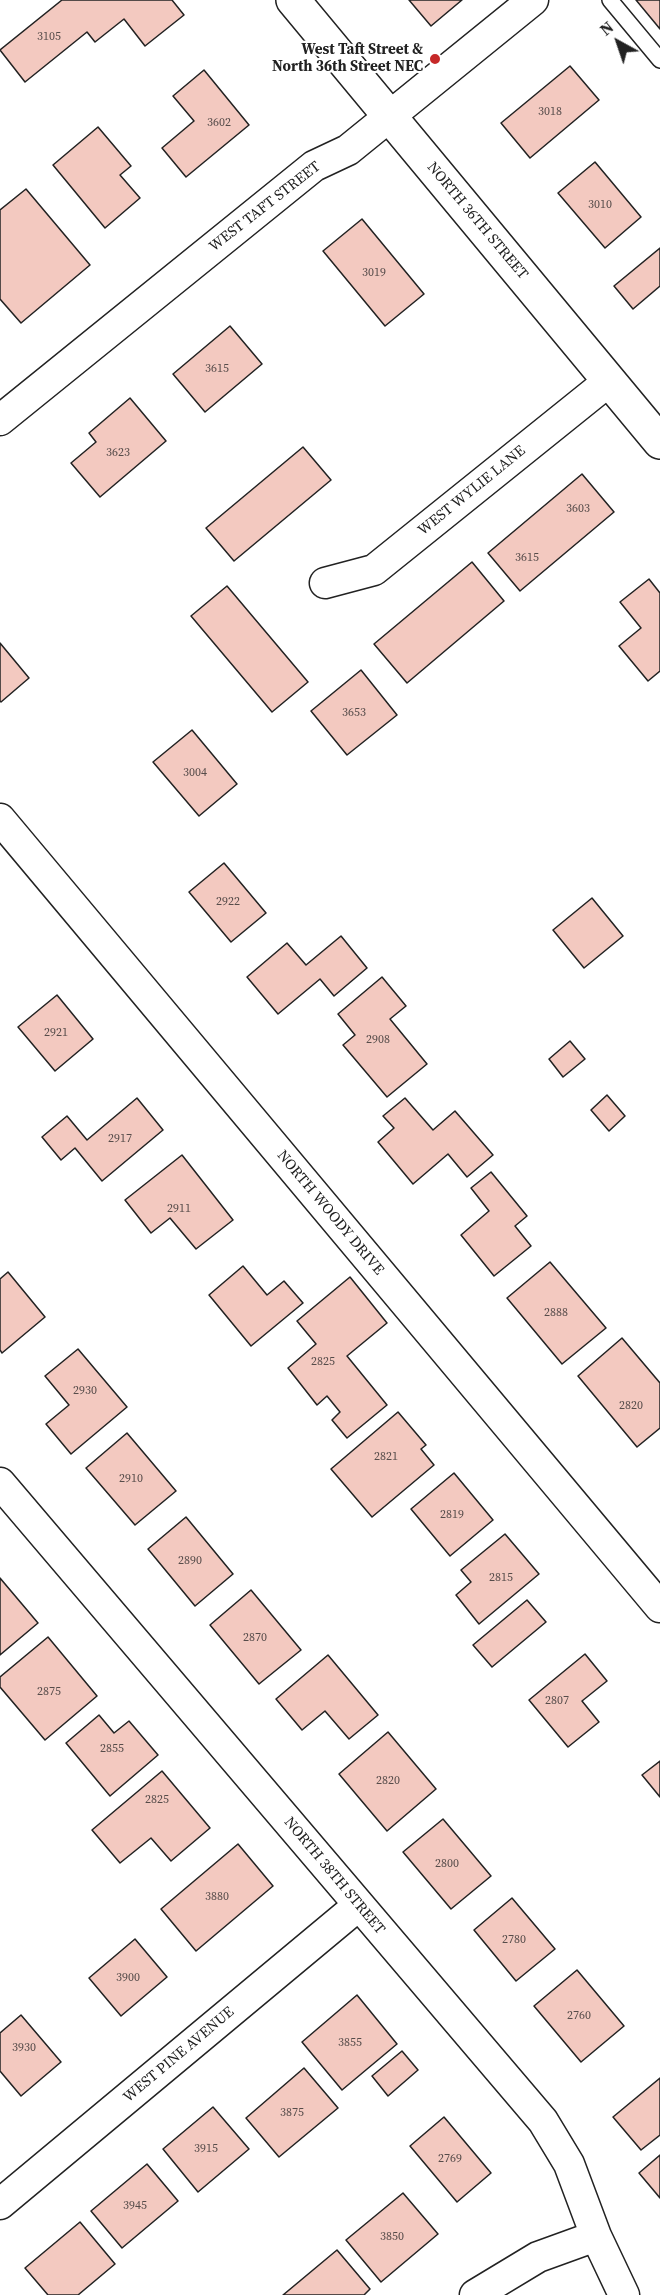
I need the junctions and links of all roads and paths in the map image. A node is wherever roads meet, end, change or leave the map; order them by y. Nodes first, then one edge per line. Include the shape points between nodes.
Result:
1 (293, 0) edge
2 (533, 0) edge
3 (610, 0) edge
4 (660, 60) edge
5 (390, 117) junction
6 (609, 381) junction
7 (0, 420) edge
8 (660, 442) edge
9 (325, 583) dead end
10 (0, 819) edge
11 (0, 1484) edge
12 (660, 1607) edge
13 (358, 1905) junction
14 (0, 2204) edge
15 (596, 2236) junction
16 (475, 2295) edge
17 (624, 2295) edge

1 - 5 street, NORTH 36TH STREET
2 - 5 street, WEST TAFT STREET
3 - 4 lane
5 - 6 street, NORTH 36TH STREET
5 - 7 street, WEST TAFT STREET via 348,150 314,166
6 - 8 street, NORTH 36TH STREET
6 - 9 street, WEST WYLIE LANE via 374,570
10 - 12 street, NORTH WOODY DRIVE
11 - 13 street, NORTH 38TH STREET
13 - 14 street, WEST PINE AVENUE
13 - 15 street, NORTH 38TH STREET via 543,2121 568,2164
15 - 16 street via 538,2257
15 - 17 street, NORTH 38TH STREET

